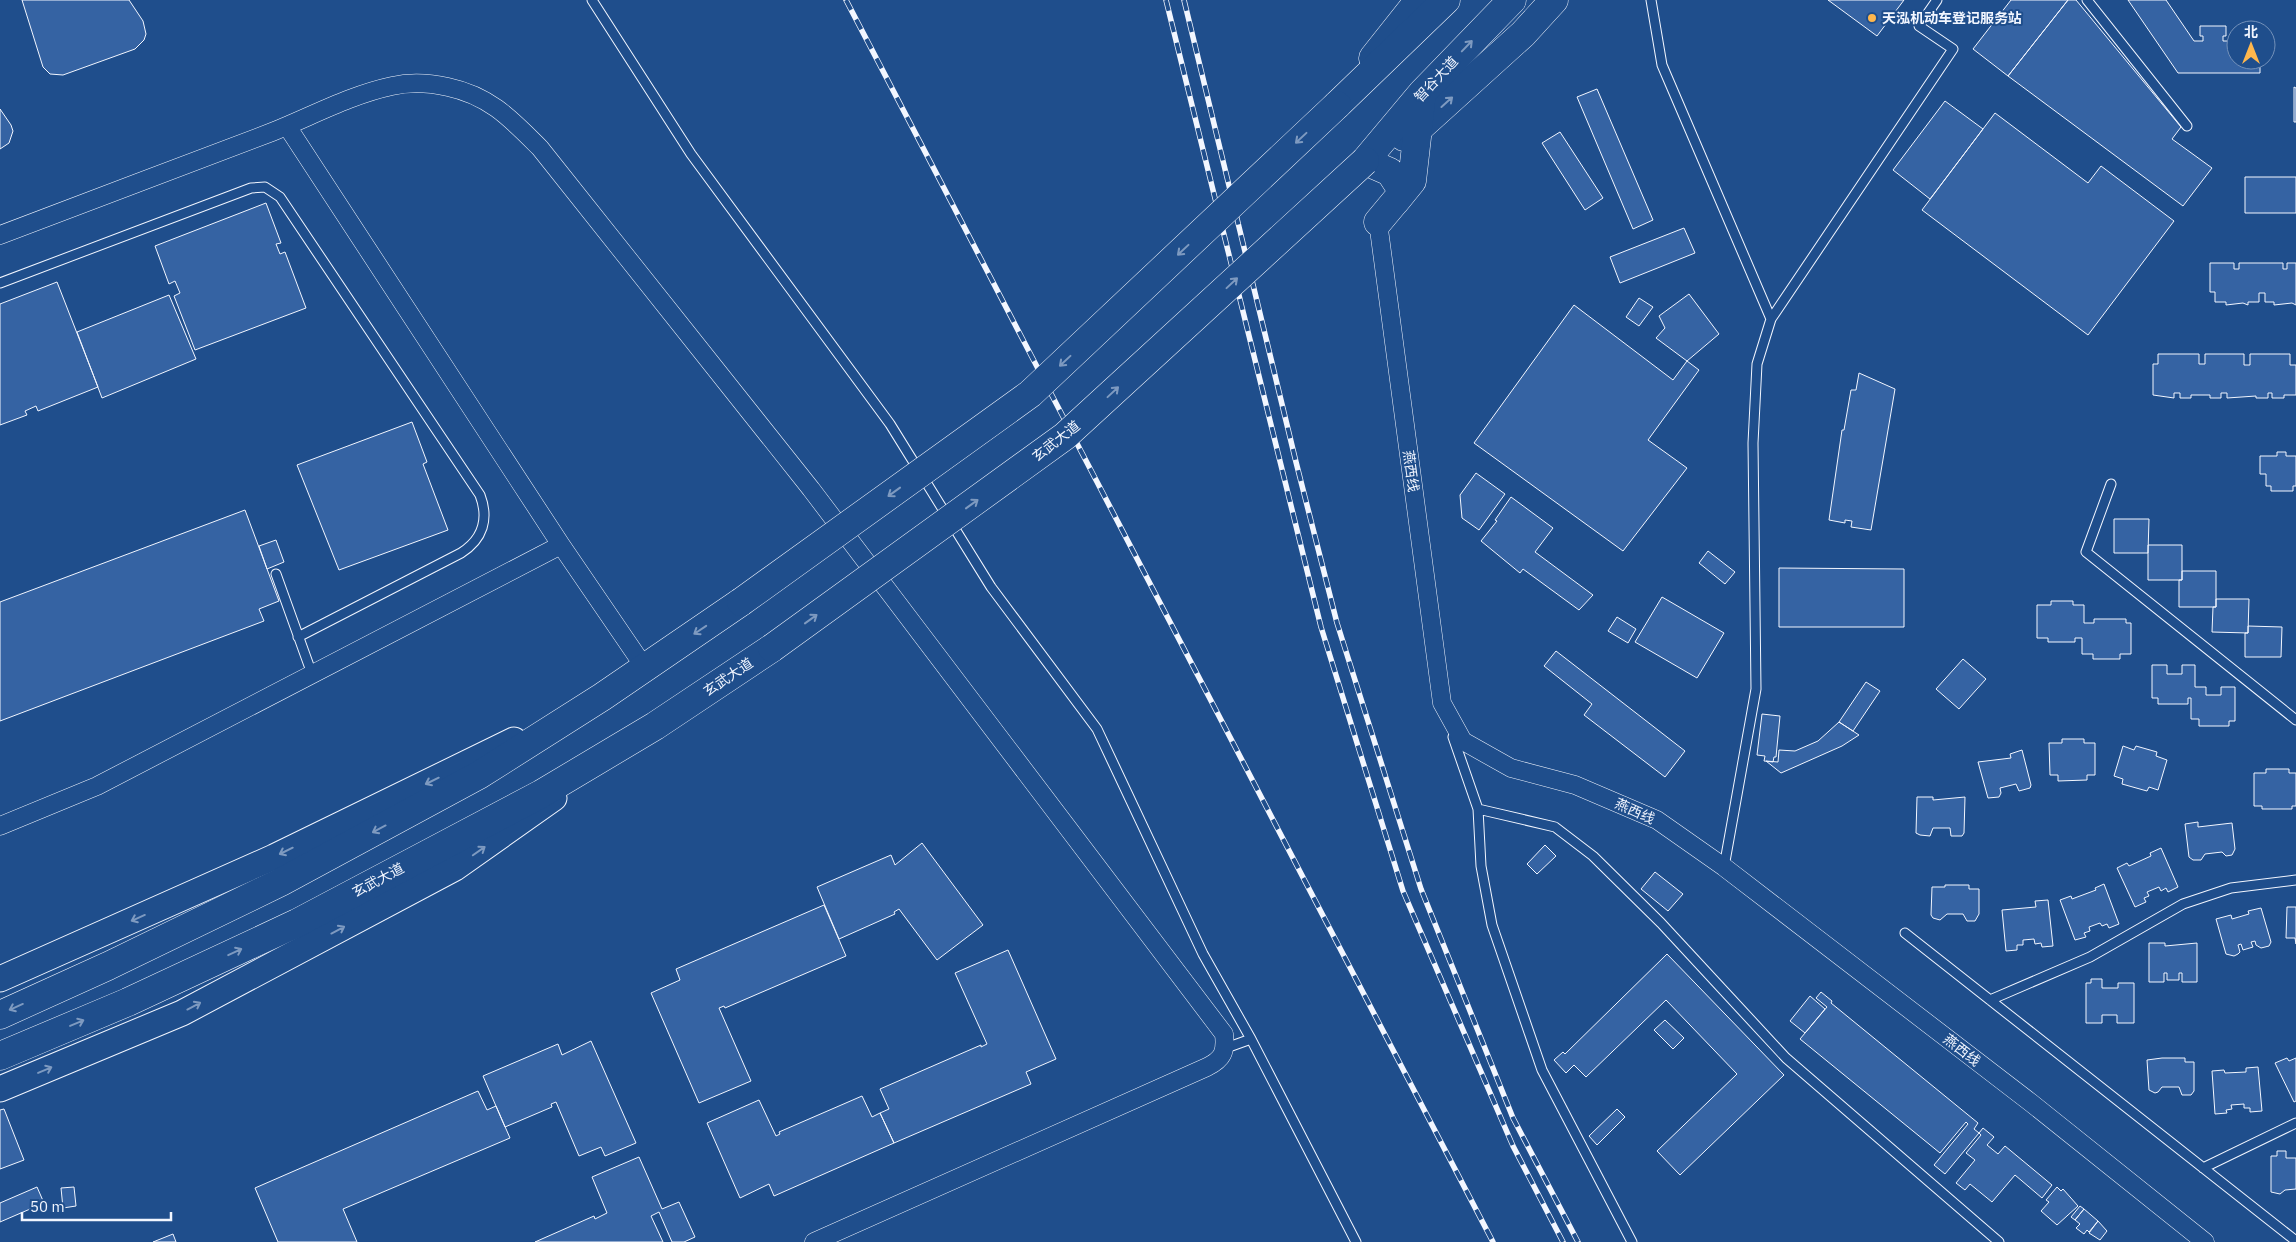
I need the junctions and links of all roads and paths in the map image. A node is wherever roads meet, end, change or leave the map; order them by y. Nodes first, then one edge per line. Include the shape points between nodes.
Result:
1 (592, 0) edge
2 (1419, 0) edge
3 (1446, 0) edge
4 (1512, 0) edge
5 (1554, 0) edge
6 (1650, 0) edge
7 (1936, 0) edge
8 (2087, 0) edge
9 (1422, 93) junction
10 (1337, 105) junction
11 (287, 126) junction
12 (2187, 126) dead end
13 (1419, 128) junction
14 (1365, 161) junction
15 (1378, 222) junction
16 (0, 235) edge
17 (0, 283) edge
18 (1770, 319) junction
19 (2110, 484) dead end
20 (561, 545) junction
21 (276, 574) dead end
22 (298, 637) junction
23 (645, 668) junction
24 (312, 674) junction
25 (602, 697) junction
26 (1442, 703) junction
27 (2296, 720) edge
28 (655, 726) junction
29 (1478, 809) junction
30 (0, 826) edge
31 (1724, 866) junction
32 (2296, 880) edge
33 (1906, 933) dead end
34 (0, 979) edge
35 (1990, 1000) junction
36 (0, 1014) edge
37 (1251, 1039) junction
38 (1226, 1048) junction
39 (0, 1056) edge
40 (0, 1089) edge
41 (2296, 1123) edge
42 (2203, 1168) junction
43 (2296, 1241) edge
44 (814, 1242) edge
45 (1356, 1242) edge
46 (1632, 1242) edge
47 (1998, 1242) edge
48 (2206, 1242) edge

1 - 37 lane via 691,154 890,424 991,587 1097,730 1203,954
2 - 10 main road
3 - 10 main road
9 -> 4 main road, 智谷大道
13 -> 5 main road via 1523,34
6 - 18 lane via 1662,65
7 - 18 lane via 1919,26 1953,49
8 - 12 lane
9 - 13 main road
9 - 14 main road, 智谷大道
10 -> 23 main road, bridge via 1030,394
11 - 16 street
11 - 20 street
11 - 38 street via 364,93 419,84 477,95 502,110 540,148 811,489 1224,1034
13 - 14 main road
13 - 15 main road via 1412,181
14 - 15 main road via 1390,172 1403,192
28 -> 14 main road, 玄武大道, bridge via 772,648 1065,436
15 - 26 street, 燕西线
17 - 22 lane via 251,188 265,187 280,197 480,495 485,515 480,534 469,548
18 - 31 lane via 1757,364 1753,443 1756,689
19 - 27 lane via 2086,552
20 - 23 street
20 - 24 street
21 - 22 lane
22 - 24 lane
23 - 25 main road
24 - 30 street via 97,786
25 -> 34 street via 274,857
25 -> 36 main road via 479,775 281,882
26 - 29 lane
26 - 31 street, 燕西线 via 1463,741 1511,768 1575,785 1657,820
39 -> 28 main road, 玄武大道 via 128,1002 297,923 541,794
40 -> 28 street via 182,1013 456,868
29 - 46 lane via 1480,866 1492,925 1542,1070
29 - 47 lane via 1555,827 1593,856 1661,923 1786,1058
31 - 48 street, 燕西线
32 - 35 lane via 2231,888 2182,904 2090,957
33 - 35 lane
35 - 42 lane
37 - 38 lane
37 - 45 lane
38 - 44 street via 1221,1060 1208,1067
41 - 42 lane
42 - 43 lane

